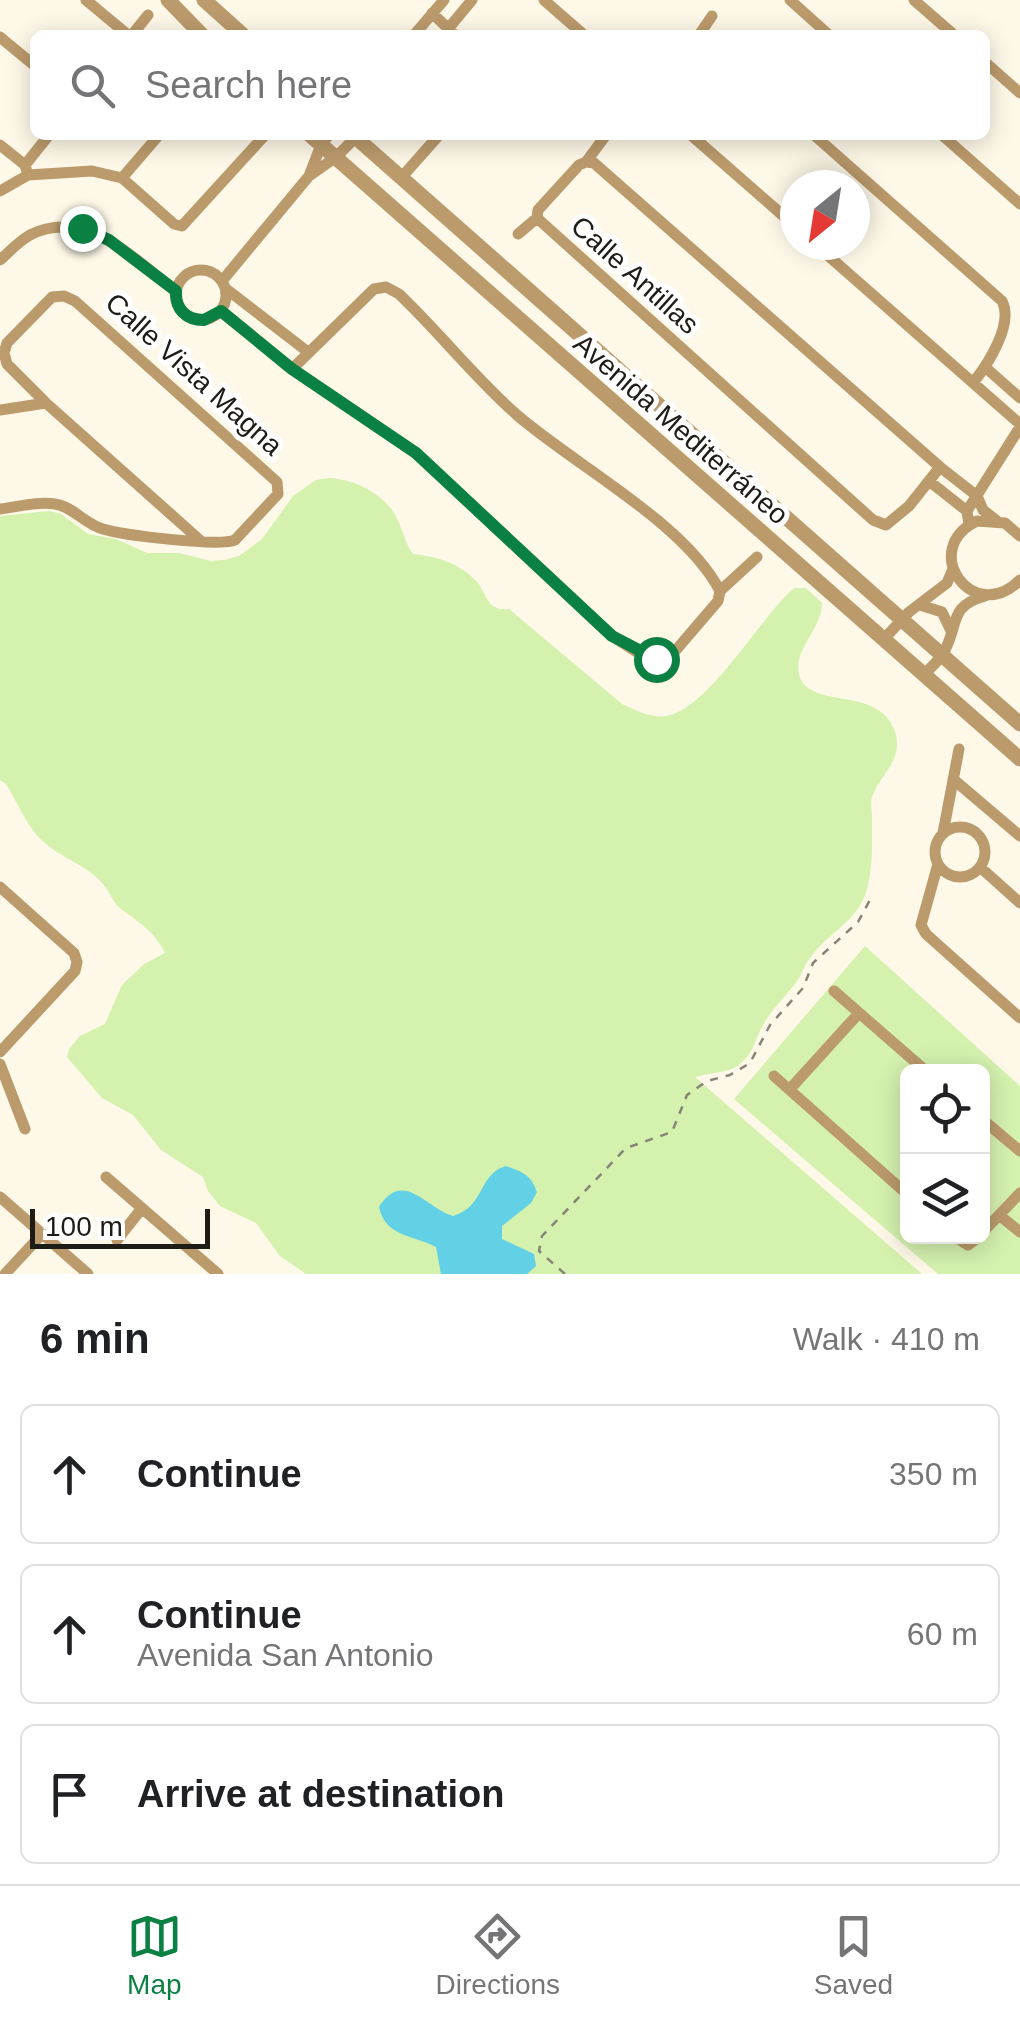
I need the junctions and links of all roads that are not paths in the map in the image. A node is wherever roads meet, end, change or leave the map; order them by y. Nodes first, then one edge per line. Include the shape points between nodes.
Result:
1 (86, 0) edge
2 (168, 0) edge
3 (204, 0) edge
4 (444, 0) edge
5 (472, 0) edge
6 (544, 0) edge
7 (790, 0) edge
8 (914, 0) edge
9 (432, 13) junction
10 (148, 16) dead end
11 (712, 16) dead end
12 (124, 30) edge
13 (135, 30) edge
14 (197, 30) edge
15 (237, 30) edge
16 (418, 30) edge
17 (446, 30) edge
18 (451, 30) edge
19 (578, 30) edge
20 (702, 30) edge
21 (823, 30) edge
22 (948, 30) edge
23 (0, 37) edge
24 (30, 62) edge
25 (990, 66) edge
26 (1020, 93) edge
27 (46, 140) edge
28 (154, 140) edge
29 (260, 140) edge
30 (319, 140) edge
31 (322, 140) edge
32 (352, 140) edge
33 (360, 140) edge
34 (435, 140) edge
35 (602, 140) edge
36 (697, 140) edge
37 (820, 140) edge
38 (948, 140) edge
39 (0, 145) edge
40 (336, 158) junction
41 (586, 162) junction
42 (26, 170) junction
43 (309, 176) junction
44 (122, 178) junction
45 (401, 178) junction
46 (0, 191) edge
47 (1020, 204) edge
48 (780, 213) edge
49 (537, 218) junction
50 (518, 234) dead end
51 (0, 260) edge
52 (833, 260) edge
53 (224, 284) junction
54 (176, 291) junction
55 (221, 311) junction
56 (308, 352) junction
57 (985, 367) junction
58 (292, 369) junction
59 (973, 382) junction
60 (1020, 398) edge
61 (46, 403) junction
62 (0, 410) edge
63 (1020, 425) edge
64 (940, 467) junction
65 (929, 481) junction
66 (978, 496) junction
67 (0, 509) edge
68 (967, 511) junction
69 (996, 520) junction
70 (969, 525) junction
71 (1020, 536) edge
72 (202, 542) junction
73 (757, 557) dead end
74 (953, 569) junction
75 (1020, 581) edge
76 (720, 591) junction
77 (987, 596) junction
78 (920, 605) junction
79 (901, 621) junction
80 (951, 631) junction
81 (883, 640) junction
82 (942, 656) junction
83 (924, 675) junction
84 (1020, 724) edge
85 (959, 748) dead end
86 (1020, 760) edge
87 (953, 779) junction
88 (943, 834) junction
89 (1020, 836) edge
90 (938, 864) junction
91 (980, 868) junction
92 (0, 887) edge
93 (1020, 903) edge
94 (834, 991) dead end
95 (858, 1013) junction
96 (1020, 1018) edge
97 (0, 1052) edge
98 (0, 1064) edge
99 (918, 1064) edge
100 (774, 1076) dead end
101 (790, 1089) junction
102 (990, 1126) edge
103 (25, 1129) dead end
104 (1020, 1151) edge
105 (106, 1177) dead end
106 (900, 1188) edge
107 (1020, 1193) edge
108 (1, 1201) edge
109 (142, 1208) junction
110 (1000, 1216) junction
111 (990, 1226) edge
112 (1020, 1232) edge
113 (42, 1234) junction
114 (116, 1240) dead end
115 (208, 1271) edge
116 (5, 1274) edge
117 (88, 1274) edge

1 - 12 street
2 - 14 street
3 - 15 street
4 - 9 street
5 - 18 street
6 - 19 street
7 - 21 street
8 - 22 street
9 - 16 street
9 - 17 street
10 - 13 street
11 - 20 street
23 - 24 street
25 - 26 street
27 - 42 street
28 - 44 street
29 - 44 street via 182,226
30 - 43 street
31 - 40 street, Avenida Mediterráneo
32 - 40 street
33 - 45 street, Avenida Mediterráneo
34 - 45 street
35 - 41 street
36 - 48 street
37 - 57 street via 1002,300 1006,318
38 - 47 street
39 - 42 street
40 - 43 street
40 - 81 street, Avenida Mediterráneo
41 - 49 street, Calle Antillas
41 - 64 street, Calle Antillas
42 - 44 street
42 - 46 street
43 - 53 street
45 - 79 street, Avenida Mediterráneo
49 - 50 street
49 - 65 street, Calle Antillas via 873,520 896,519
51 - 54 street via 27,236 54,226 82,228 109,240
52 - 59 street
53 - 54 street via 210,271 195,270
53 - 55 street
53 - 56 street
54 - 55 street via 180,310 190,318 204,320
55 - 58 street
56 - 58 street
56 - 76 street via 374,289 386,287 512,411 673,535
57 - 59 street
57 - 60 street
58 - 76 street via 416,453 635,651 656,659 676,650
59 - 63 street
61 - 62 street
61 - 72 street, Calle Vista Magna
61 - 72 street, Calle Vista Magna via 4,353 52,297 64,296 278,482 278,494 235,540
63 - 66 street
64 - 65 street, Calle Antillas
64 - 66 street, Calle Antillas
65 - 68 street
66 - 68 street
66 - 69 street, Calle Antillas
67 - 72 street, Calle Vista Magna via 62,504 104,530
68 - 70 street
69 - 70 street
69 - 71 street, Calle Antillas
70 - 74 street via 953,544
73 - 76 street
74 - 77 street via 967,588
74 - 78 street via 947,583
75 - 77 street
77 - 80 street via 967,603
78 - 79 street
78 - 80 street via 942,612
79 - 81 street
79 - 82 street, Avenida Mediterráneo
80 - 82 street
81 - 83 street, Avenida Mediterráneo
82 - 83 street
82 - 84 street, Avenida Mediterráneo
83 - 86 street, Avenida Mediterráneo
85 - 87 street
87 - 88 street
87 - 89 street
88 - 90 street via 935,848
88 - 91 street via 958,827 974,831 984,844
90 - 91 street via 958,877
90 - 96 street via 921,925
91 - 93 street
92 - 97 street via 77,962
94 - 95 street
95 - 99 street
95 - 101 street
98 - 103 street
100 - 101 street
101 - 106 street
102 - 104 street
105 - 109 street
107 - 110 street
108 - 113 street
109 - 114 street
109 - 115 street
110 - 111 street
110 - 112 street
113 - 116 street
113 - 117 street

